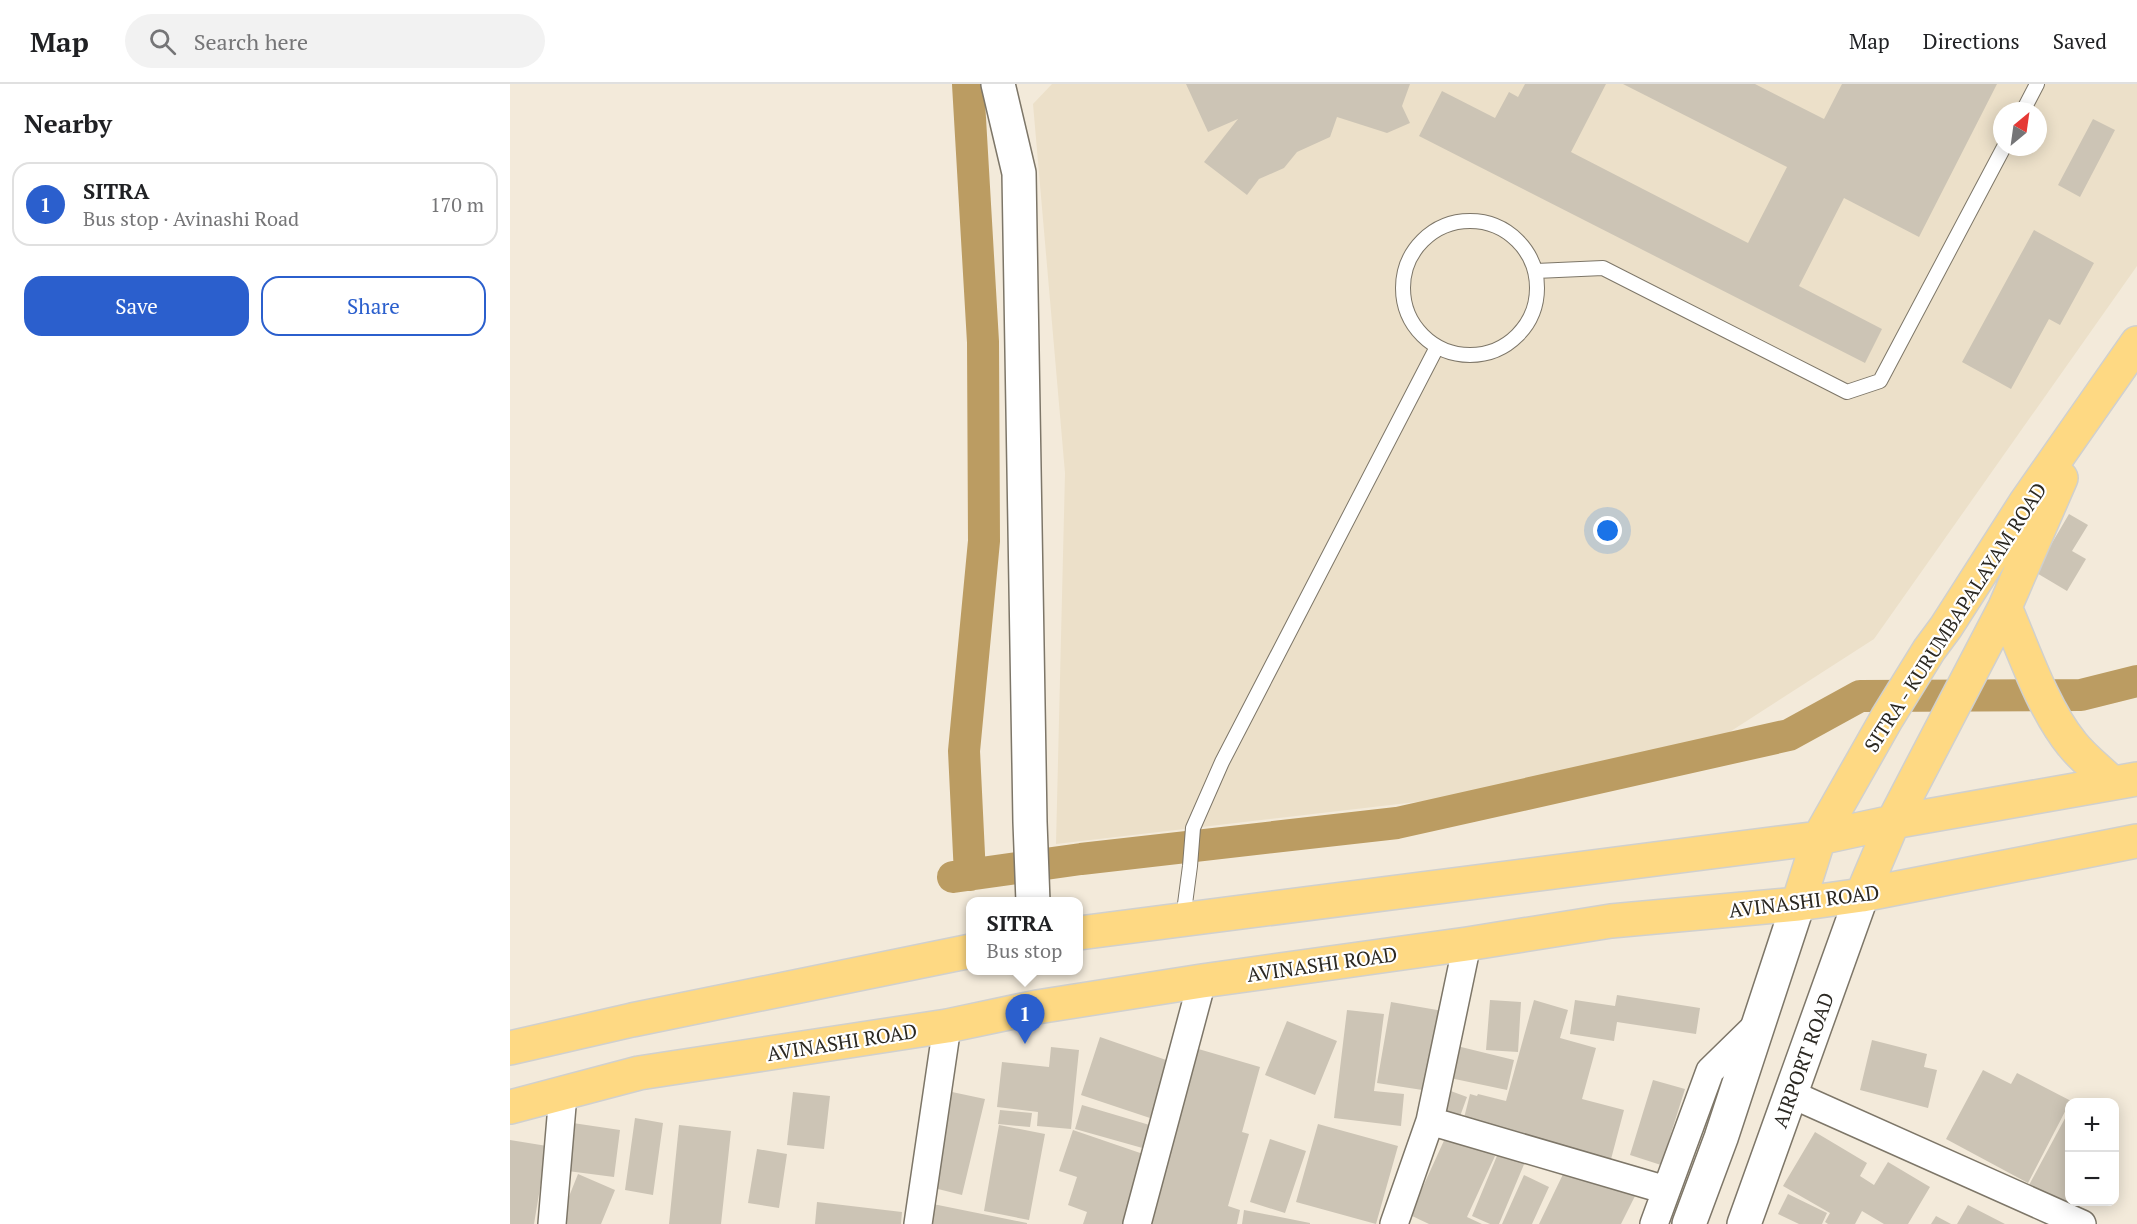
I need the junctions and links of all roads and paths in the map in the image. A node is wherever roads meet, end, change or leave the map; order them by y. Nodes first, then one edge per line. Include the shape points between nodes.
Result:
1 (998, 84) edge
2 (2037, 84) edge
3 (2028, 102) edge
4 (1999, 156) edge
5 (1536, 271) junction
6 (2137, 343) edge
7 (1437, 347) junction
8 (2137, 372) edge
9 (1999, 619) junction
10 (2124, 781) edge
11 (1893, 822) junction
12 (1819, 838) junction
13 (2137, 841) edge
14 (1033, 894) edge
15 (1862, 895) junction
16 (1798, 904) junction
17 (1182, 920) junction
18 (1083, 932) edge
19 (1467, 944) junction
20 (966, 952) edge
21 (1202, 981) junction
22 (1758, 1024) junction
23 (947, 1026) junction
24 (510, 1048) edge
25 (563, 1094) junction
26 (1791, 1094) junction
27 (510, 1107) edge
28 (1430, 1121) junction
29 (1666, 1190) junction
30 (552, 1224) edge
31 (918, 1224) edge
32 (1137, 1224) edge
33 (1394, 1224) edge
34 (1654, 1224) edge
35 (1689, 1224) edge
36 (1744, 1224) edge
37 (2082, 1224) edge

1 - 14 street via 1019,173
2 - 3 lane
4 - 5 lane via 1880,381 1847,392 1604,268
5 - 7 lane via 1538,297 1529,321 1512,342 1489,353 1471,355
5 - 7 lane via 1524,247 1504,230 1479,221 1452,223 1429,235 1412,255 1403,280 1405,306 1418,330
6 - 12 main road, SITRA - KURUMBAPALAYAM ROAD via 1929,650
7 - 17 lane via 1222,762 1193,828
8 - 9 main road, SITRA - KURUMBAPALAYAM ROAD via 2061,477
9 - 10 main road via 2072,745
9 - 11 main road, SITRA - KURUMBAPALAYAM ROAD
10 - 11 main road
11 - 12 main road
11 - 15 main road, SITRA - KURUMBAPALAYAM ROAD
12 - 16 main road, SITRA - KURUMBAPALAYAM ROAD
12 - 17 main road
13 - 15 main road, AVINASHI ROAD
15 - 16 main road, AVINASHI ROAD
15 - 26 street, AIRPORT ROAD
16 - 19 main road, AVINASHI ROAD via 1611,921
16 - 22 street
17 - 18 main road
19 - 21 main road, AVINASHI ROAD
19 - 28 street
20 - 24 main road
21 - 23 main road, AVINASHI ROAD via 1037,1007
21 - 32 street
22 - 29 street via 1710,1071
22 - 35 street
23 - 25 main road, AVINASHI ROAD via 639,1073
23 - 31 street
25 - 27 main road, AVINASHI ROAD
25 - 30 street
26 - 36 street, AIRPORT ROAD
26 - 37 street
28 - 29 street
28 - 33 street
29 - 34 street

